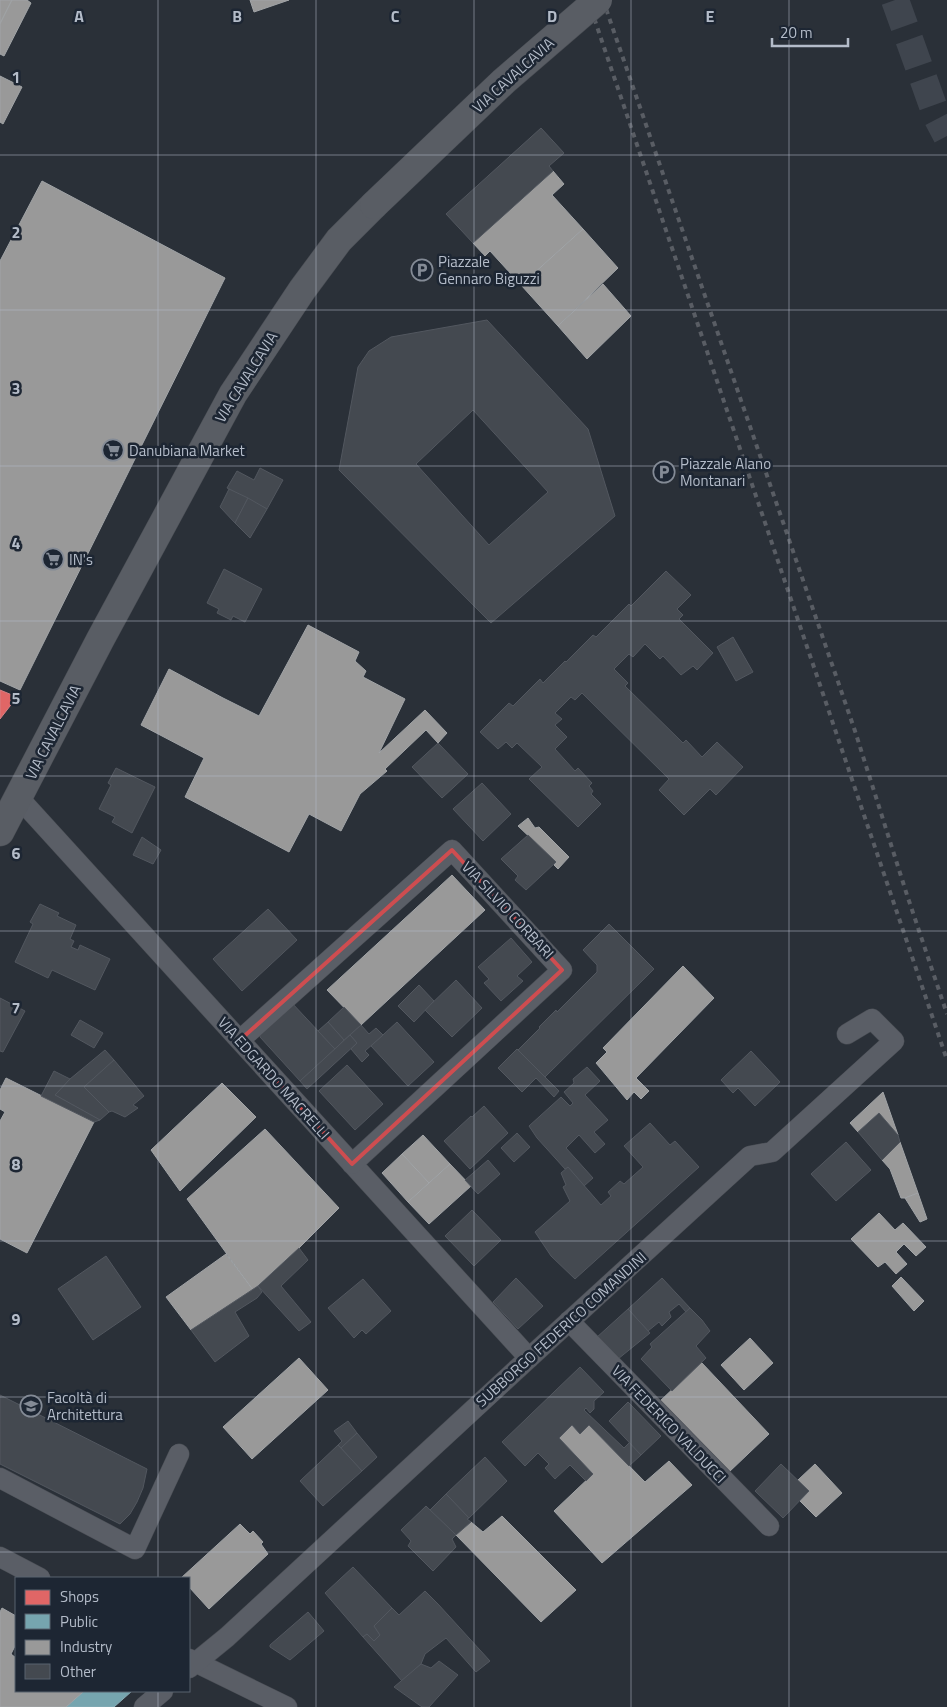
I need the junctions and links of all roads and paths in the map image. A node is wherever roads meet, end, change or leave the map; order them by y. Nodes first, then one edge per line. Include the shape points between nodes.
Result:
1 (598, 0) edge
2 (19, 798) junction
3 (0, 832) edge
4 (847, 1034) dead end
5 (240, 1040) junction
6 (352, 1164) junction
7 (569, 1321) junction
8 (529, 1358) junction
9 (179, 1454) dead end
10 (0, 1478) edge
11 (769, 1526) dead end
12 (0, 1557) edge
13 (38, 1577) edge
14 (191, 1663) edge
15 (162, 1692) edge
16 (144, 1707) edge
17 (287, 1707) edge

1 - 2 main road, VIA CAVALCAVIA, bridge via 504,81 374,205 339,240 302,290 233,394
2 - 3 main road, VIA CAVALCAVIA
2 - 5 street, VIA EDGARDO MACRELLI
4 - 7 street, SUBBORGO FEDERICO COMANDINI via 872,1019 894,1042 772,1152 750,1156
5 - 6 street, VIA EDGARDO MACRELLI
5 - 6 street, VIA SILVIO CORBARI via 452,850 562,970
6 - 8 street, VIA EDGARDO MACRELLI
7 - 8 street, SUBBORGO FEDERICO COMANDINI
7 - 11 street, VIA FEDERICO VALDUCCI
8 - 14 street, SUBBORGO FEDERICO COMANDINI via 227,1637
9 - 10 street via 135,1549
12 - 13 street
14 - 17 street
15 - 16 street

